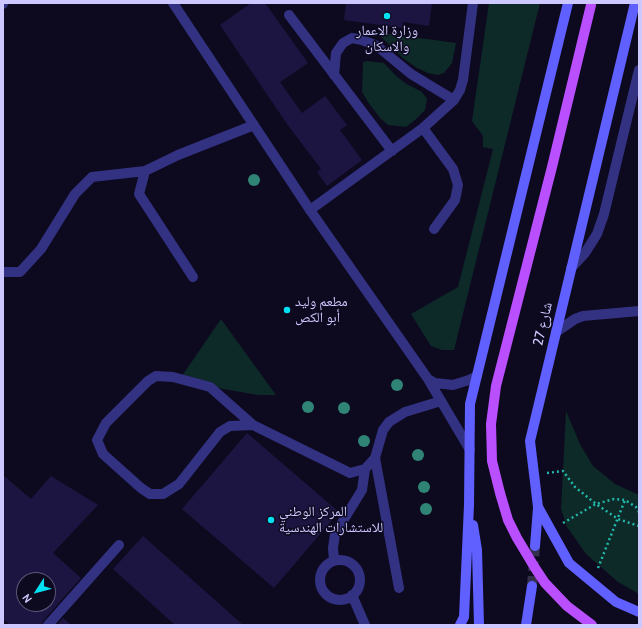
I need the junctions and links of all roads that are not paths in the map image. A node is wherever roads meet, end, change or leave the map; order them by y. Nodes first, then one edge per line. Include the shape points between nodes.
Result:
1 (173, 3) edge
2 (473, 3) edge
3 (568, 3) edge
4 (635, 3) edge
5 (590, 5) dead end
6 (289, 16) dead end
7 (639, 70) edge
8 (334, 74) junction
9 (454, 100) junction
10 (254, 125) junction
11 (423, 128) junction
12 (392, 151) junction
13 (145, 171) junction
14 (310, 210) junction
15 (434, 229) dead end
16 (571, 268) junction
17 (3, 272) edge
18 (193, 277) dead end
19 (639, 311) edge
20 (556, 332) junction
21 (477, 376) junction
22 (428, 379) junction
23 (441, 401) junction
24 (253, 425) junction
25 (470, 450) junction
26 (375, 458) junction
27 (365, 469) junction
28 (469, 505) junction
29 (538, 507) junction
30 (119, 545) dead end
31 (535, 546) tunnel mouth
32 (334, 560) junction
33 (532, 586) tunnel mouth
34 (399, 588) dead end
35 (352, 595) junction
36 (639, 612) edge
37 (48, 625) edge
38 (365, 625) edge
39 (460, 625) edge
40 (479, 625) edge
41 (526, 625) edge
42 (592, 625) edge

1 - 10 street
2 - 9 street via 463,80
3 - 21 main road
4 - 16 main road, شارع 27
5 - 42 main road, bridge via 496,386 491,424 492,461 508,520 517,538 545,583 567,606
6 - 8 street
7 - 16 street via 604,214 597,234 585,253
8 - 9 street via 336,53 343,43 352,38 362,40 377,46 410,74
8 - 12 street
9 - 11 street
10 - 13 street
10 - 14 street
11 - 12 street
11 - 15 street via 453,168 458,185 455,200
12 - 14 street
13 - 17 street via 92,177 75,194 41,249 20,272
13 - 18 street via 139,194
14 - 22 street
16 - 20 main road, شارع 27
19 - 20 street via 583,316
20 - 29 main road, شارع 27 via 530,441
21 - 22 street via 452,385
21 - 25 main road via 470,404
22 - 23 street
23 - 25 street
23 - 26 street via 405,412 389,422 383,430
24 - 24 street via 210,387 173,377 156,376 106,423 97,440 103,454 141,488 150,494 163,494 179,484 220,432 230,426
24 - 27 street via 350,473
25 - 28 main road
26 - 27 street
26 - 34 street
27 - 32 street via 362,490 335,534
28 - 39 main road via 464,617
28 - 40 main road via 477,550
29 - 31 main road
29 - 36 main road, شارع 27 via 569,563 616,602
30 - 37 street
32 - 35 street via 349,562 359,574 360,582
32 - 35 street via 322,570 320,585 324,592 338,600
33 - 41 main road
35 - 38 street

